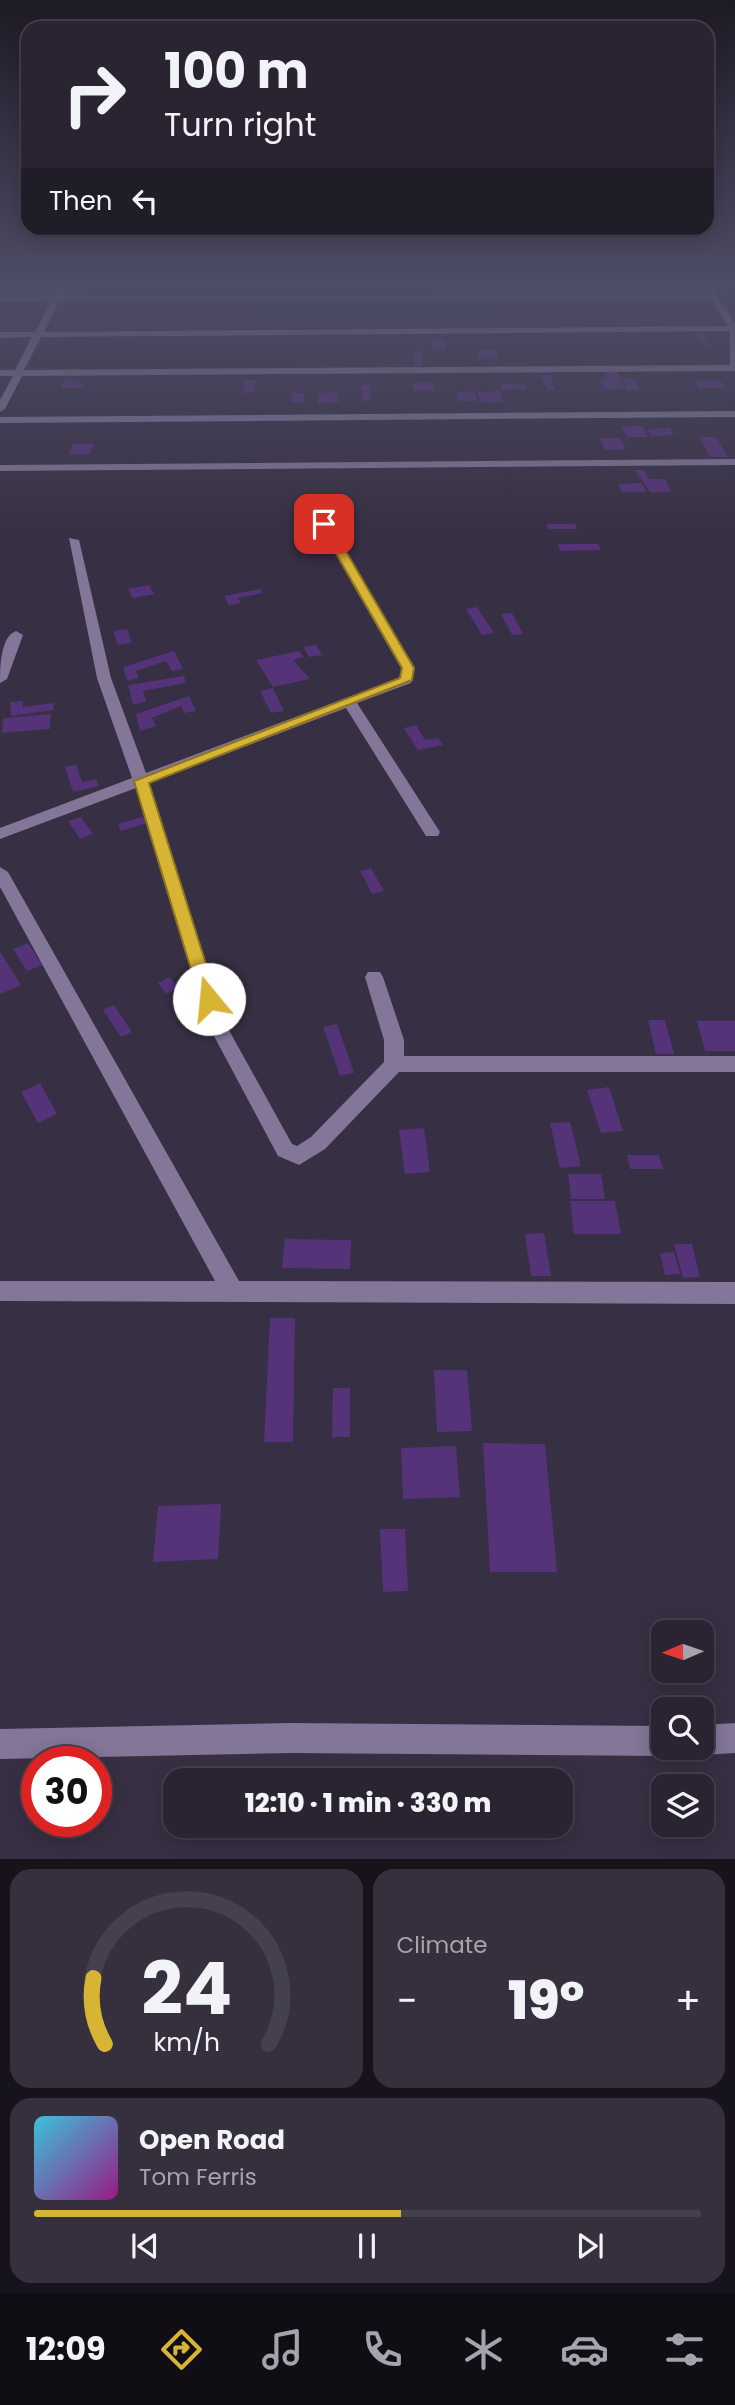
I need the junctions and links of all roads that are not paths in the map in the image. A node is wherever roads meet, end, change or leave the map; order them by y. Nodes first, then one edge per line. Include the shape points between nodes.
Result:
1 (0, 373) edge
2 (19, 373) junction
3 (54, 373) edge
4 (0, 409) edge
5 (735, 414) edge
6 (0, 420) edge
7 (735, 462) edge
8 (0, 468) edge
9 (324, 524) dead end
10 (73, 540) dead end
11 (16, 635) dead end
12 (0, 679) edge
13 (349, 702) junction
14 (141, 781) junction
15 (432, 832) dead end
16 (0, 834) edge
17 (0, 872) edge
18 (374, 977) dead end
19 (394, 1064) junction
20 (735, 1064) edge
21 (0, 1291) edge
22 (233, 1292) junction
23 (735, 1293) edge
24 (735, 1738) edge
25 (714, 1739) edge
26 (651, 1741) edge
27 (0, 1744) edge

1 - 2 street
2 - 3 street
2 - 4 street
5 - 6 street
7 - 8 street
9 - 13 street via 408,668 406,680
10 - 14 street via 104,678
11 - 12 street
13 - 14 street
13 - 15 street
14 - 16 street
14 - 19 street via 216,1023 285,1150 299,1156 318,1143
17 - 22 street
18 - 19 street via 394,1040
19 - 20 street
21 - 22 street
22 - 23 street
24 - 25 street
26 - 27 street via 289,1738

